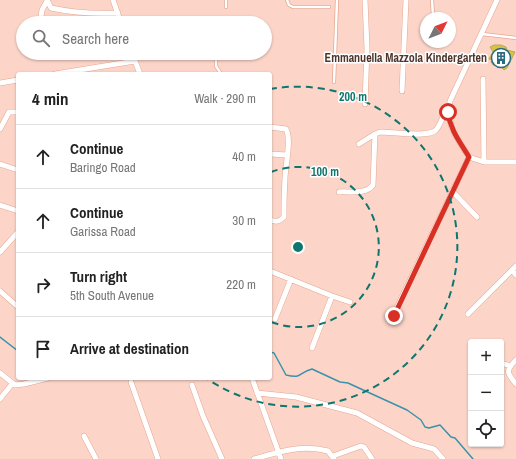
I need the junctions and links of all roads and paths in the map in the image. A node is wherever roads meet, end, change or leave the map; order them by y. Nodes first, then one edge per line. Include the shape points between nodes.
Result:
1 (113, 0) edge
2 (226, 0) edge
3 (287, 0) edge
4 (337, 0) edge
5 (366, 0) edge
6 (406, 0) edge
7 (432, 0) edge
8 (497, 0) edge
9 (47, 1) edge
10 (226, 7) dead end
11 (329, 7) dead end
12 (433, 12) edge
13 (118, 13) junction
14 (41, 16) edge
15 (119, 16) edge
16 (482, 34) junction
17 (516, 38) edge
18 (216, 60) edge
19 (135, 61) joint
20 (67, 72) edge
21 (139, 72) edge
22 (220, 72) edge
23 (483, 79) dead end
24 (16, 80) edge
25 (334, 82) dead end
26 (0, 83) edge
27 (402, 91) dead end
28 (450, 101) junction
29 (365, 104) dead end
30 (16, 112) edge
31 (272, 127) edge
32 (0, 129) edge
33 (375, 134) junction
34 (359, 144) dead end
35 (272, 154) edge
36 (287, 155) junction
37 (469, 157) junction
38 (484, 162) junction
39 (516, 162) edge
40 (0, 164) edge
41 (16, 169) edge
42 (452, 191) junction
43 (338, 192) dead end
44 (0, 206) edge
45 (16, 210) edge
46 (477, 217) dead end
47 (272, 221) edge
48 (16, 236) edge
49 (0, 252) edge
50 (514, 268) edge
51 (272, 272) edge
52 (516, 275) edge
53 (291, 279) junction
54 (0, 291) edge
55 (332, 296) junction
56 (350, 302) dead end
57 (16, 305) edge
58 (468, 314) dead end
59 (394, 316) dead end
60 (275, 319) dead end
61 (312, 348) dead end
62 (516, 360) edge
63 (504, 364) edge
64 (510, 366) junction
65 (0, 373) edge
66 (40, 380) edge
67 (253, 380) edge
68 (131, 382) dead end
69 (12, 384) junction
70 (516, 384) edge
71 (192, 385) dead end
72 (257, 393) junction
73 (0, 399) edge
74 (84, 436) dead end
75 (278, 451) junction
76 (334, 458) edge
77 (96, 459) edge
78 (158, 459) edge
79 (222, 459) edge
80 (254, 459) edge
81 (281, 459) edge
82 (372, 459) edge
83 (443, 459) edge

1 - 13 street
2 - 10 lane
3 - 11 lane via 293,7
4 - 25 lane
5 - 29 street
6 - 27 street
7 - 12 lane
8 - 16 street
9 - 13 street via 51,8 67,12
9 - 14 street
13 - 15 street
16 - 17 lane
16 - 28 street
18 - 22 lane
19 - 20 street
19 - 21 street
23 - 38 street
24 - 26 street
28 - 33 street via 437,129 431,133
28 - 37 street via 449,122
30 - 32 street via 9,112
31 - 36 street via 286,129 288,132
33 - 34 street
33 - 43 street via 373,185 370,190
35 - 36 street
36 - 47 street via 284,217 280,221
37 - 38 street
37 - 42 street
38 - 39 street
40 - 41 street
42 - 46 street
42 - 59 street
44 - 45 street
48 - 49 street
50 - 52 street
50 - 58 street
51 - 53 street
53 - 55 street
53 - 60 street
54 - 57 street
55 - 56 street
55 - 61 street
62 - 64 street
63 - 64 street
64 - 70 street via 509,375
65 - 69 street
66 - 69 street
67 - 72 street
68 - 78 street
69 - 73 street
71 - 79 street
72 - 75 street
72 - 83 street via 296,396 352,411 412,443 434,449
74 - 77 street
75 - 76 street via 296,448 316,449 328,451
75 - 80 street
75 - 81 street
76 - 82 street via 361,446

